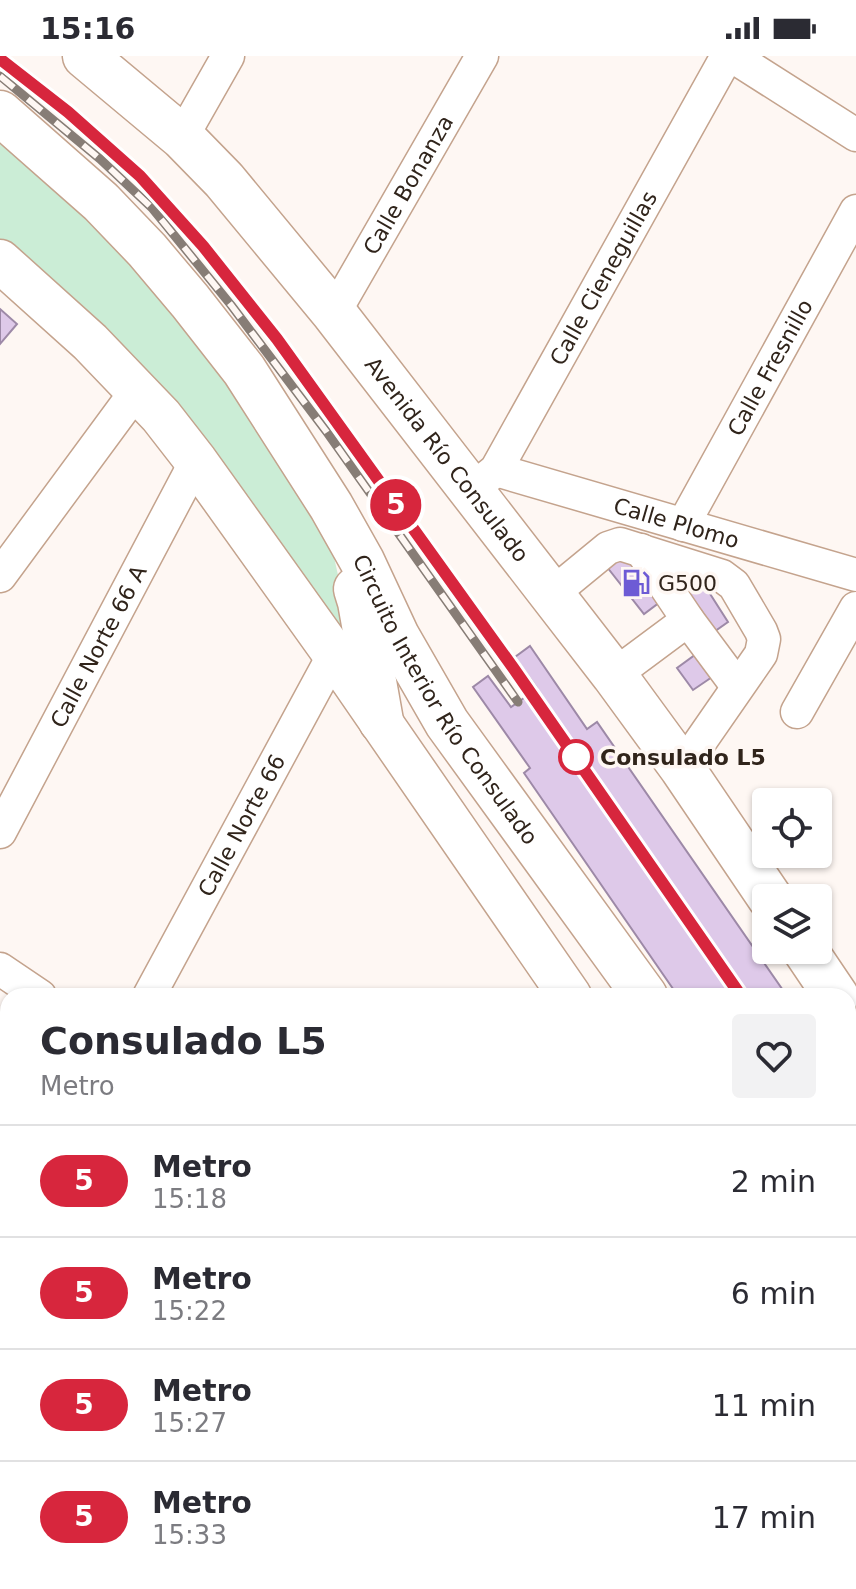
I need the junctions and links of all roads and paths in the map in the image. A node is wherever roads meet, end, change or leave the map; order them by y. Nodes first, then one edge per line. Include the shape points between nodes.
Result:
1 (85, 56) edge
2 (228, 56) edge
3 (482, 56) edge
4 (730, 56) edge
5 (0, 113) edge
6 (856, 135) edge
7 (182, 137) junction
8 (856, 211) edge
9 (0, 261) edge
10 (334, 313) junction
11 (137, 390) junction
12 (196, 461) junction
13 (483, 480) junction
14 (331, 506) junction
15 (683, 525) junction
16 (641, 550) junction
17 (856, 575) edge
18 (0, 576) edge
19 (552, 594) junction
20 (856, 608) edge
21 (688, 620) junction
22 (334, 654) junction
23 (614, 675) junction
24 (737, 686) junction
25 (797, 712) dead end
26 (381, 721) junction
27 (682, 768) junction
28 (0, 832) edge
29 (761, 884) edge
30 (814, 964) edge
31 (0, 969) edge
32 (28, 988) edge
33 (153, 988) edge
34 (565, 988) edge
35 (639, 988) edge
36 (831, 988) edge

1 - 7 highway, Avenida Río Consulado
2 - 7 street
3 - 10 street, Calle Bonanza
4 - 6 street
4 - 13 street, Calle Cieneguillas
5 - 14 highway, Circuito Interior Río Consulado via 101,202 190,301 244,370
7 - 10 highway, Avenida Río Consulado
8 - 15 street, Calle Fresnillo
9 - 11 main road
10 - 13 highway, Avenida Río Consulado
11 - 12 main road
11 - 18 street
12 - 22 main road
12 - 28 street, Calle Norte 66 A
13 - 15 street, Calle Plomo
13 - 19 highway, Avenida Río Consulado
14 - 26 highway via 360,602
14 - 35 highway, Circuito Interior Río Consulado via 447,723
15 - 17 street, Calle Plomo
16 - 19 street via 614,545
16 - 21 street
16 - 24 street via 731,581 764,639 761,654
19 - 23 highway, Avenida Río Consulado
20 - 25 street
21 - 23 street
21 - 24 street
22 - 26 main road
22 - 33 street, Calle Norte 66
23 - 27 highway, Avenida Río Consulado
24 - 27 street
26 - 34 main road
27 - 29 highway, Avenida Río Consulado
30 - 36 highway
31 - 32 street

